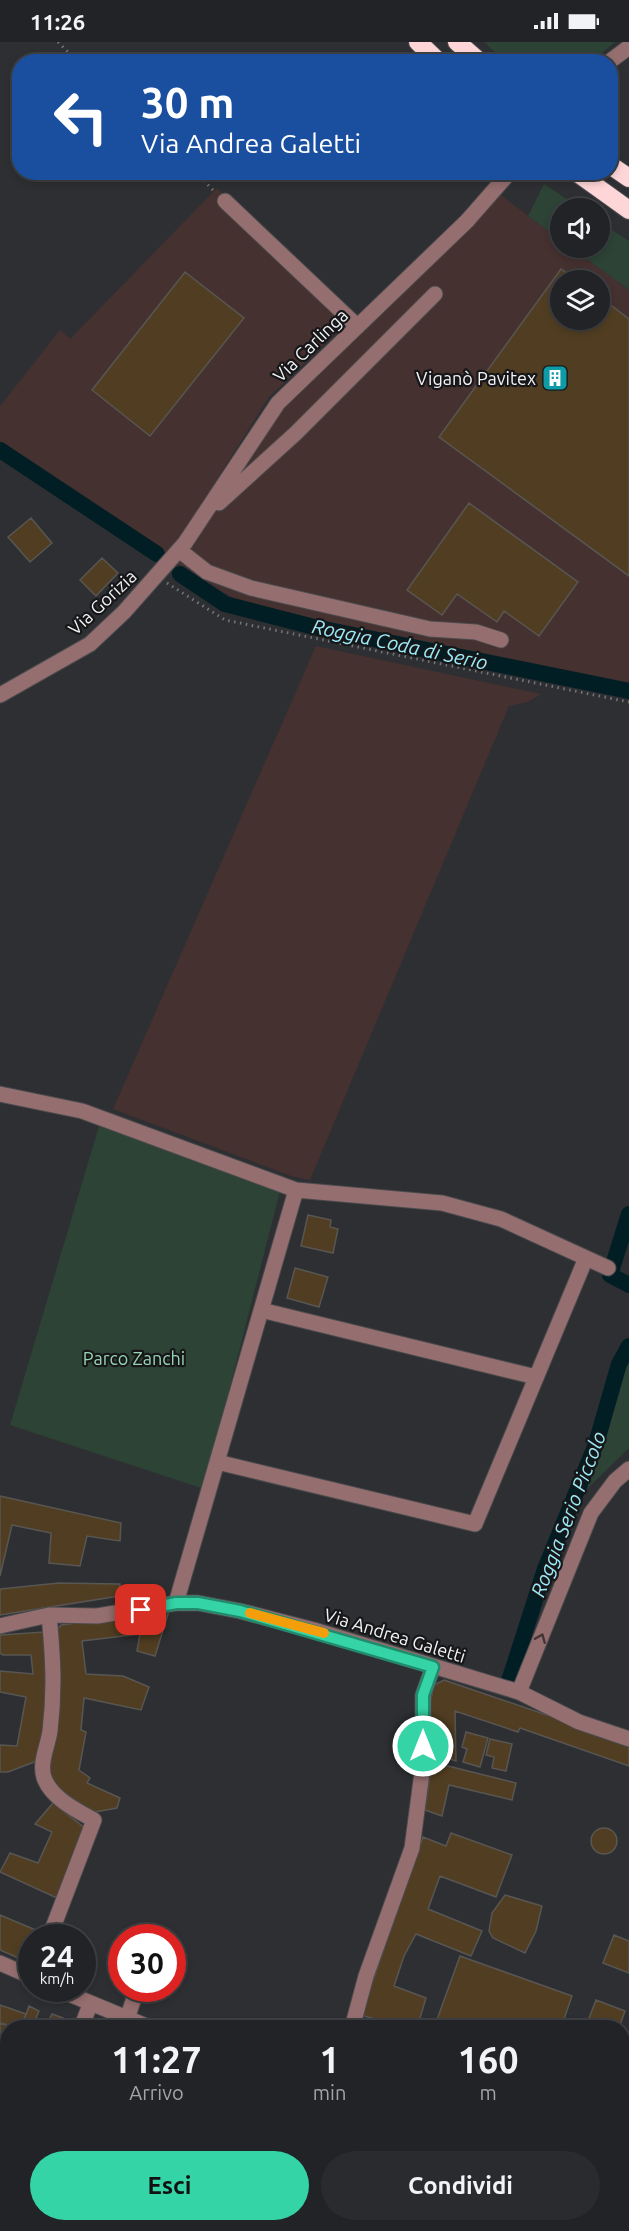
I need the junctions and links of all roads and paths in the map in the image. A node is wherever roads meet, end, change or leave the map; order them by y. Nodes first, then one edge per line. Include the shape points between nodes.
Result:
1 (58, 42) edge
2 (418, 42) edge
3 (457, 42) edge
4 (70, 54) edge
5 (431, 54) edge
6 (471, 54) edge
7 (203, 180) edge
8 (504, 180) edge
9 (587, 180) edge
10 (225, 201) joint
11 (629, 210) edge
12 (435, 294) dead end
13 (357, 326) junction
14 (205, 515) junction
15 (179, 550) junction
16 (164, 568) joint
17 (172, 586) dead end
18 (501, 640) dead end
19 (0, 695) edge
20 (629, 702) edge
21 (0, 1094) edge
22 (296, 1190) junction
23 (586, 1258) junction
24 (608, 1268) dead end
25 (261, 1310) junction
26 (536, 1377) junction
27 (217, 1462) junction
28 (629, 1469) edge
29 (176, 1603) junction
30 (49, 1615) junction
31 (0, 1626) edge
32 (433, 1667) junction
33 (519, 1692) junction
34 (629, 1739) edge
35 (54, 1924) edge
36 (0, 1962) edge
37 (18, 1970) edge
38 (84, 2002) edge
39 (133, 2002) edge
40 (90, 2005) junction
41 (127, 2019) joint
42 (84, 2020) edge
43 (354, 2020) edge

1 - 4 path
2 - 5 highway
3 - 6 highway
7 - 10 path
8 - 13 street, Via Carlinga via 468,220
9 - 11 highway
10 - 13 street
12 - 14 street via 288,440
13 - 14 street, Via Carlinga via 278,403
14 - 15 street, Via Carlinga
15 - 16 street, Via Carlinga
15 - 18 street via 207,572 251,588 430,629 476,632
16 - 19 street, Via Gorizia via 90,644
17 - 20 path via 225,620
21 - 22 street via 82,1111
22 - 23 street via 441,1203 501,1219
22 - 25 street
23 - 24 street
23 - 26 street
25 - 26 street
25 - 27 street
26 - 27 street via 474,1524
27 - 29 street
33 -> 28 street via 591,1513
29 - 30 street, Via Andrea Galetti via 97,1616
29 - 32 street, Via Andrea Galetti via 240,1611
30 - 31 street, Via Andrea Galetti
30 - 35 street via 55,1687 42,1764 45,1781 65,1803 94,1820
32 - 33 street, Via Andrea Galetti
32 - 43 street via 423,1695 423,1766 412,1848
33 - 34 street, Via Andrea Galetti via 579,1722
36 - 37 street
38 - 40 street
39 - 41 street
40 - 41 street
40 - 42 street

